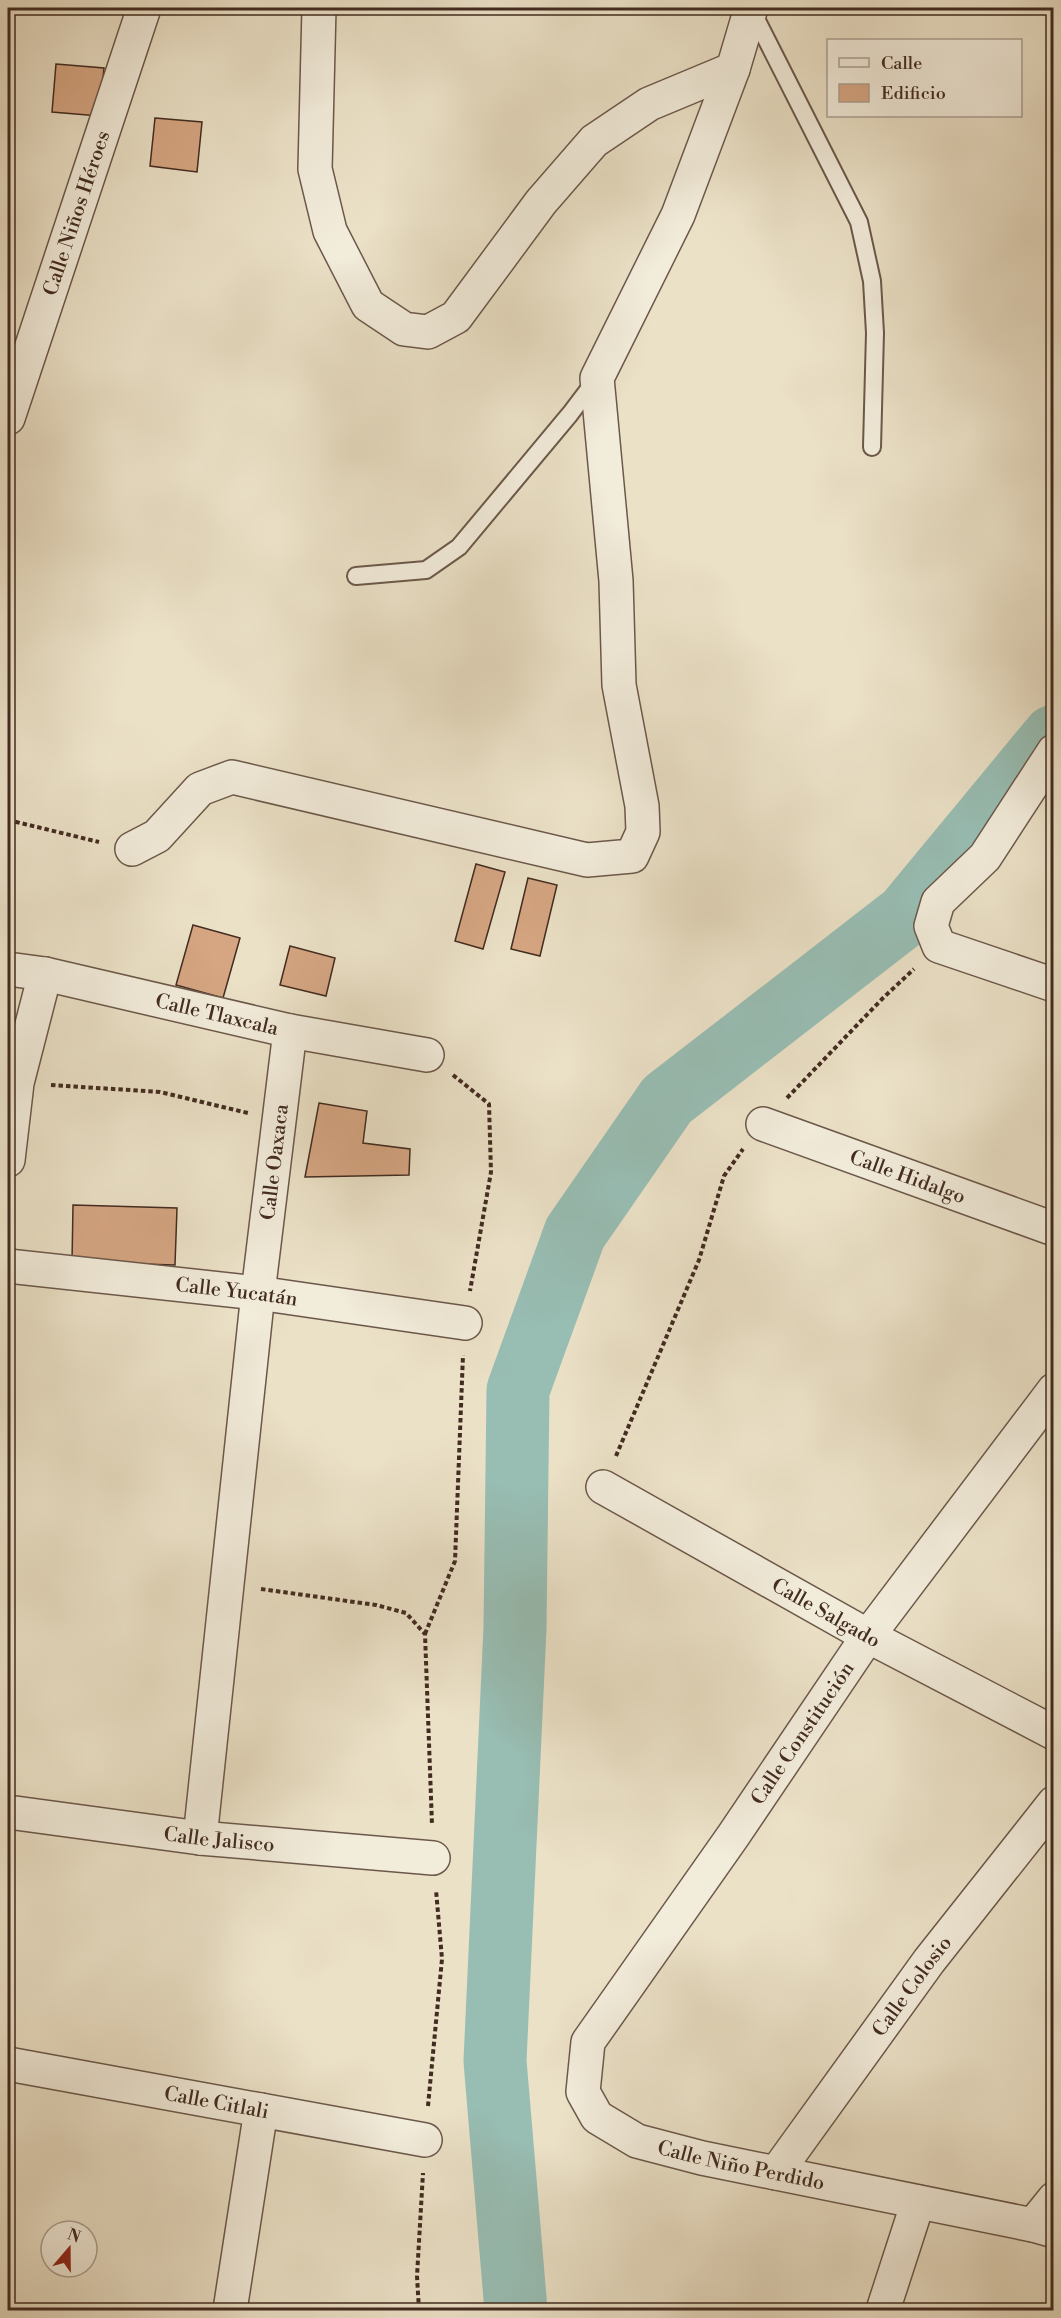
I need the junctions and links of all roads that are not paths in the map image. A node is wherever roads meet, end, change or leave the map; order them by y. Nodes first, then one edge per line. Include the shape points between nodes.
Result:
1 (144, 8) edge
2 (319, 8) edge
3 (751, 8) edge
4 (733, 69) junction
5 (597, 378) junction
6 (8, 418) edge
7 (872, 447) dead end
8 (356, 576) dead end
9 (1053, 751) edge
10 (132, 849) road end
11 (8, 969) edge
12 (45, 974) junction
13 (1053, 985) edge
14 (290, 1031) junction
15 (427, 1055) dead end
16 (763, 1124) road end
17 (8, 1160) edge
18 (1053, 1230) edge
19 (8, 1266) edge
20 (258, 1293) junction
21 (465, 1323) dead end
22 (1053, 1390) edge
23 (603, 1487) road end
24 (868, 1636) junction
25 (1053, 1733) edge
26 (1053, 1803) edge
27 (8, 1812) edge
28 (200, 1838) junction
29 (433, 1858) dead end
30 (8, 2064) edge
31 (584, 2092) joint
32 (261, 2110) junction
33 (425, 2140) road end
34 (776, 2173) junction
35 (1053, 2199) edge
36 (918, 2202) junction
37 (1043, 2228) edge
38 (230, 2310) edge
39 (883, 2310) edge

1 - 6 street, Calle Niños Héroes
2 - 4 street via 315,169 330,231 368,305 405,329 428,332 456,317 541,202 594,141 649,104
3 - 4 street
3 - 7 lane via 859,222 872,281
4 - 5 street via 678,215
5 - 8 lane via 459,547 426,570
5 - 10 street via 616,580 619,685 642,806 643,832 632,856 587,860 232,777 200,789 157,836
9 - 13 street via 986,857 938,902 931,926 939,946
11 - 12 street, Calle Tlaxcala
12 - 14 street, Calle Tlaxcala
12 - 17 street via 17,1083
14 - 15 street, Calle Tlaxcala
14 - 20 street, Calle Oaxaca
16 - 18 street, Calle Hidalgo
19 - 20 street, Calle Yucatán
20 - 21 street, Calle Yucatán
20 - 28 street, Calle Oaxaca
22 - 24 street, Calle Constitución
23 - 24 street, Calle Salgado
24 - 25 street, Calle Salgado
24 - 31 street, Calle Constitución via 588,2042
26 - 34 street, Calle Colosio via 929,1961
27 - 28 street, Calle Jalisco
28 - 29 street, Calle Jalisco
30 - 32 street, Calle Citlali
31 - 34 street, Calle Niño Perdido via 597,2117 637,2142
32 - 33 street, Calle Citlali
32 - 38 street
34 - 36 street, Calle Niño Perdido
35 - 37 street
36 - 37 street, Calle Niño Perdido
36 - 39 street

